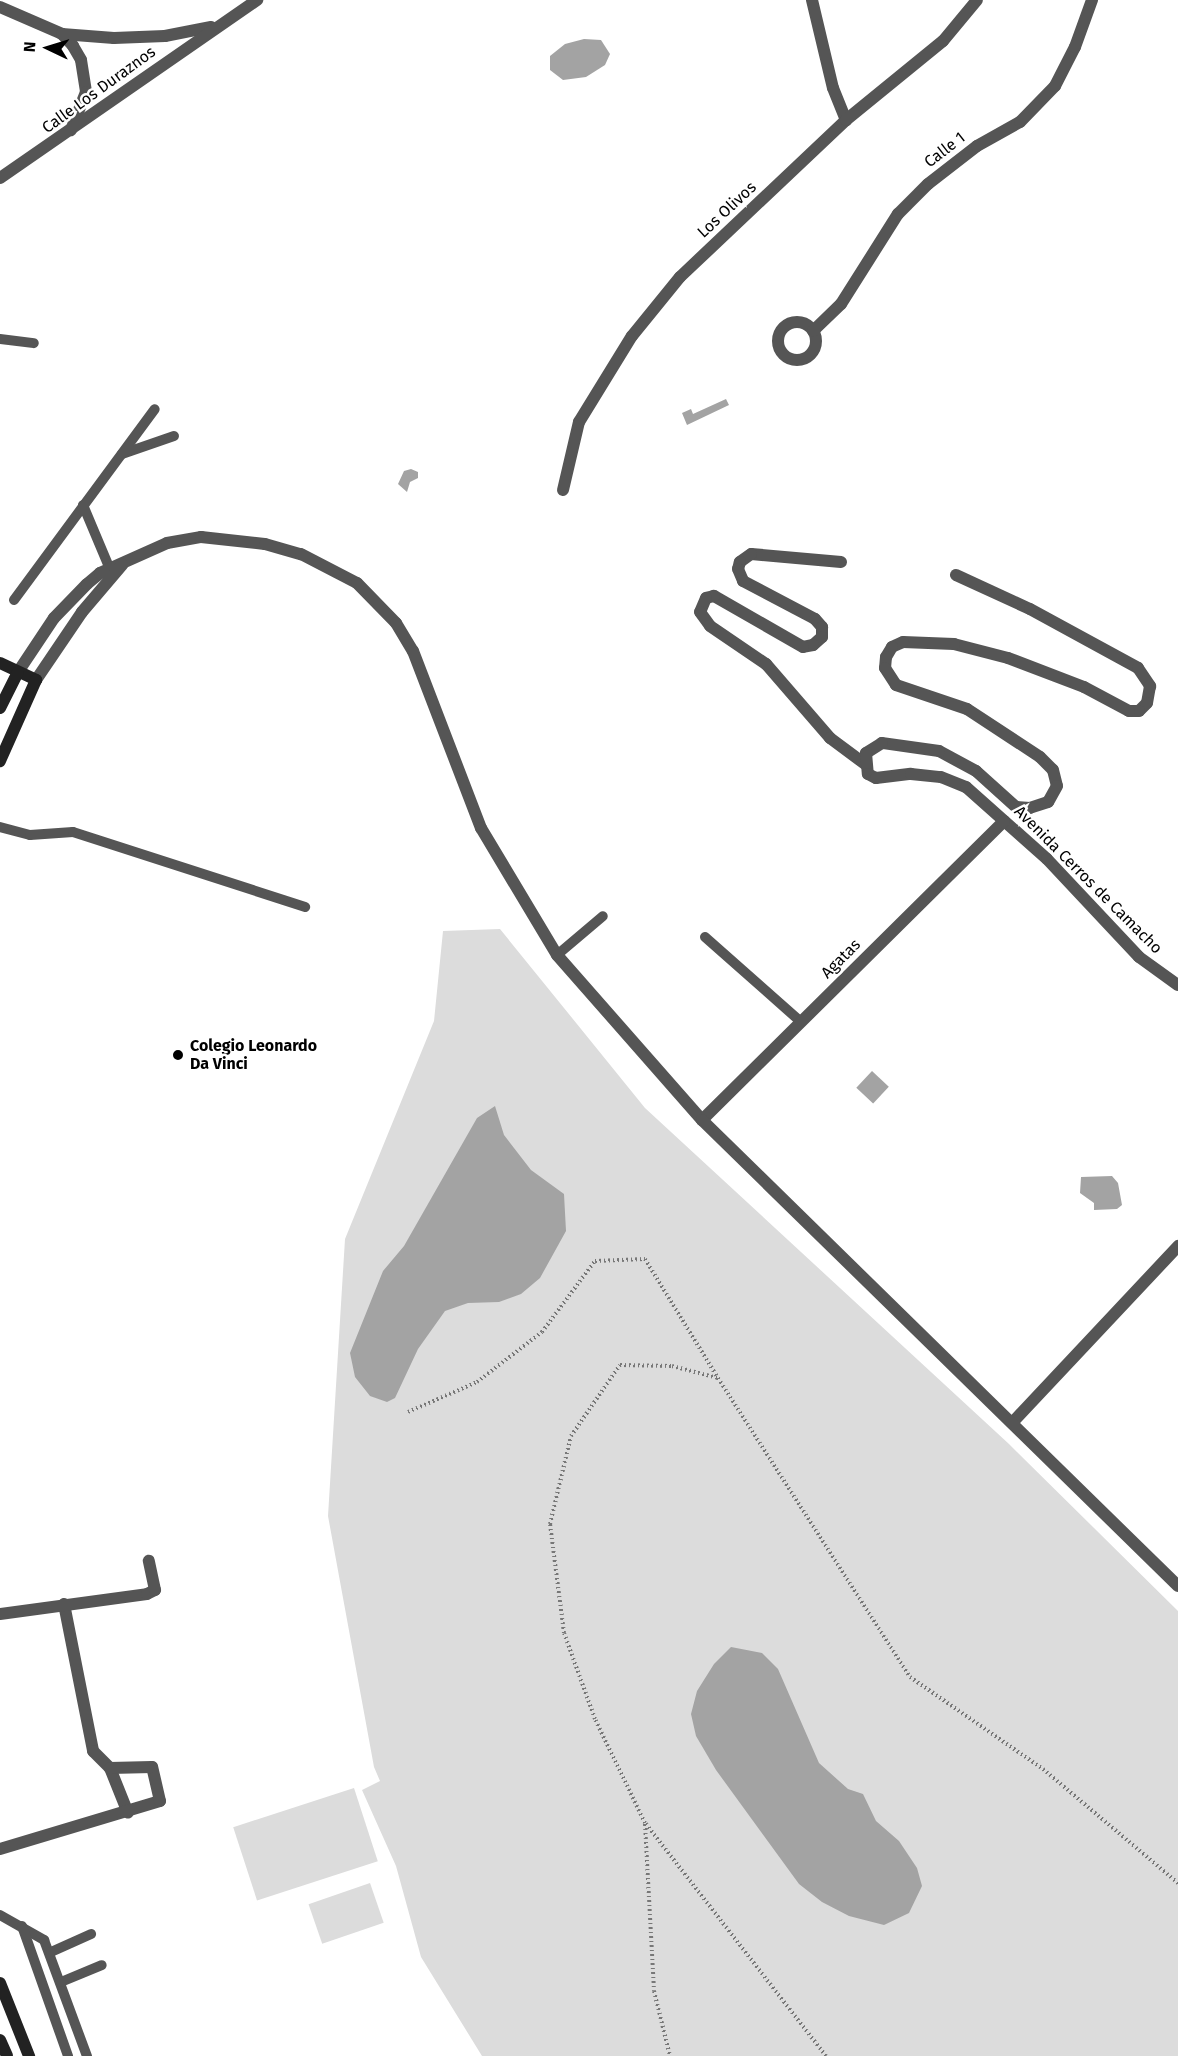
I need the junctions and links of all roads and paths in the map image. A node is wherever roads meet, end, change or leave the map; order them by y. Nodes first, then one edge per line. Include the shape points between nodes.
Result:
1 (257, 0) edge
2 (812, 0) edge
3 (977, 0) edge
4 (1092, 0) edge
5 (0, 7) edge
6 (215, 26) junction
7 (62, 34) junction
8 (846, 120) junction
9 (66, 136) junction
10 (0, 178) edge
11 (813, 331) dead end
12 (0, 339) edge
13 (34, 343) dead end
14 (155, 409) dead end
15 (174, 436) dead end
16 (122, 454) junction
17 (563, 490) dead end
18 (83, 506) junction
19 (841, 562) dead end
20 (110, 573) junction
21 (956, 575) dead end
22 (15, 600) dead end
23 (0, 663) edge
24 (18, 672) junction
25 (36, 680) junction
26 (1, 703) edge
27 (21, 708) junction
28 (0, 760) edge
29 (865, 764) junction
30 (1004, 821) junction
31 (0, 827) edge
32 (305, 907) dead end
33 (603, 916) dead end
34 (705, 937) dead end
35 (557, 955) junction
36 (1178, 985) edge
37 (801, 1022) junction
38 (702, 1120) junction
39 (1178, 1246) edge
40 (718, 1378) junction
41 (408, 1412) dead end
42 (1012, 1423) junction
43 (148, 1561) dead end
44 (1178, 1586) edge
45 (64, 1604) junction
46 (0, 1614) edge
47 (110, 1768) junction
48 (128, 1813) junction
49 (645, 1823) junction
50 (0, 1849) edge
51 (1178, 1884) edge
52 (0, 1915) edge
53 (22, 1926) junction
54 (91, 1934) dead end
55 (51, 1952) junction
56 (102, 1965) dead end
57 (61, 1982) junction
58 (0, 1983) edge
59 (0, 2040) edge
60 (7, 2056) edge
61 (29, 2056) edge
62 (68, 2056) edge
63 (87, 2056) edge
64 (670, 2056) edge
65 (826, 2056) edge

1 - 6 street, Calle Los Duraznos
2 - 8 street via 833,88
3 - 8 street, Los Olivos via 943,41
4 - 11 street, Calle 1 via 1055,86 1020,122 977,146 928,184 898,214 841,304
5 - 7 street
6 - 7 street, Calle Los Duraznos via 165,36
6 - 9 street, Calle Los Duraznos
7 - 9 street via 81,60 85,84 82,108
8 - 17 street, Los Olivos via 680,277 632,336 579,422
9 - 10 street, Calle Los Duraznos
12 - 13 lane
14 - 16 lane
15 - 16 lane
16 - 18 lane
18 - 20 lane
18 - 22 lane
19 - 29 street via 751,554 740,562 738,569 743,581 822,627 822,637 813,645 803,647 714,596 706,598 700,612 710,626 766,664 830,738
20 - 24 street via 54,618
20 - 25 street
20 - 35 street via 127,559 167,543 201,537 234,538 301,554 357,583 376,601 413,651 482,828
21 - 29 street, Avenida Cerros de Camacho via 1030,609 1138,668 1150,686 1147,703 1139,711 1129,711 1084,687 1008,658 954,644 903,642 892,647 886,657 885,668 896,685 967,709 1040,757 1053,770 1056,786 1048,802 1030,808 1016,807 976,771 939,751 882,743 866,753
23 - 24 main road
24 - 25 main road
24 - 26 main road
25 - 27 main road
26 - 27 main road
27 - 28 main road
29 - 30 street, Avenida Cerros de Camacho via 868,774 876,778 911,774 941,777 966,787
30 - 36 street, Avenida Cerros de Camacho via 1047,859 1139,957
30 - 37 street, Agatas
31 - 32 lane via 30,835 73,831
33 - 35 lane
34 - 37 lane
35 - 38 street
37 - 38 street, Agatas
38 - 42 street
39 - 42 street
40 - 41 path via 645,1259 594,1261 542,1332 477,1382
40 - 49 path via 672,1366 620,1365 571,1436 550,1524 564,1633 595,1719
40 - 51 path via 910,1677 1043,1769
42 - 44 street
43 - 45 street via 155,1590
45 - 46 street
45 - 47 street via 93,1751
47 - 48 street
47 - 48 street via 148,1766 155,1770 160,1801
48 - 50 street
49 - 64 path via 654,1991
49 - 65 path
52 - 53 lane
53 - 55 lane via 44,1940
53 - 62 lane
54 - 55 lane
55 - 57 lane
56 - 57 lane
57 - 63 lane
58 - 61 main road
59 - 60 main road

